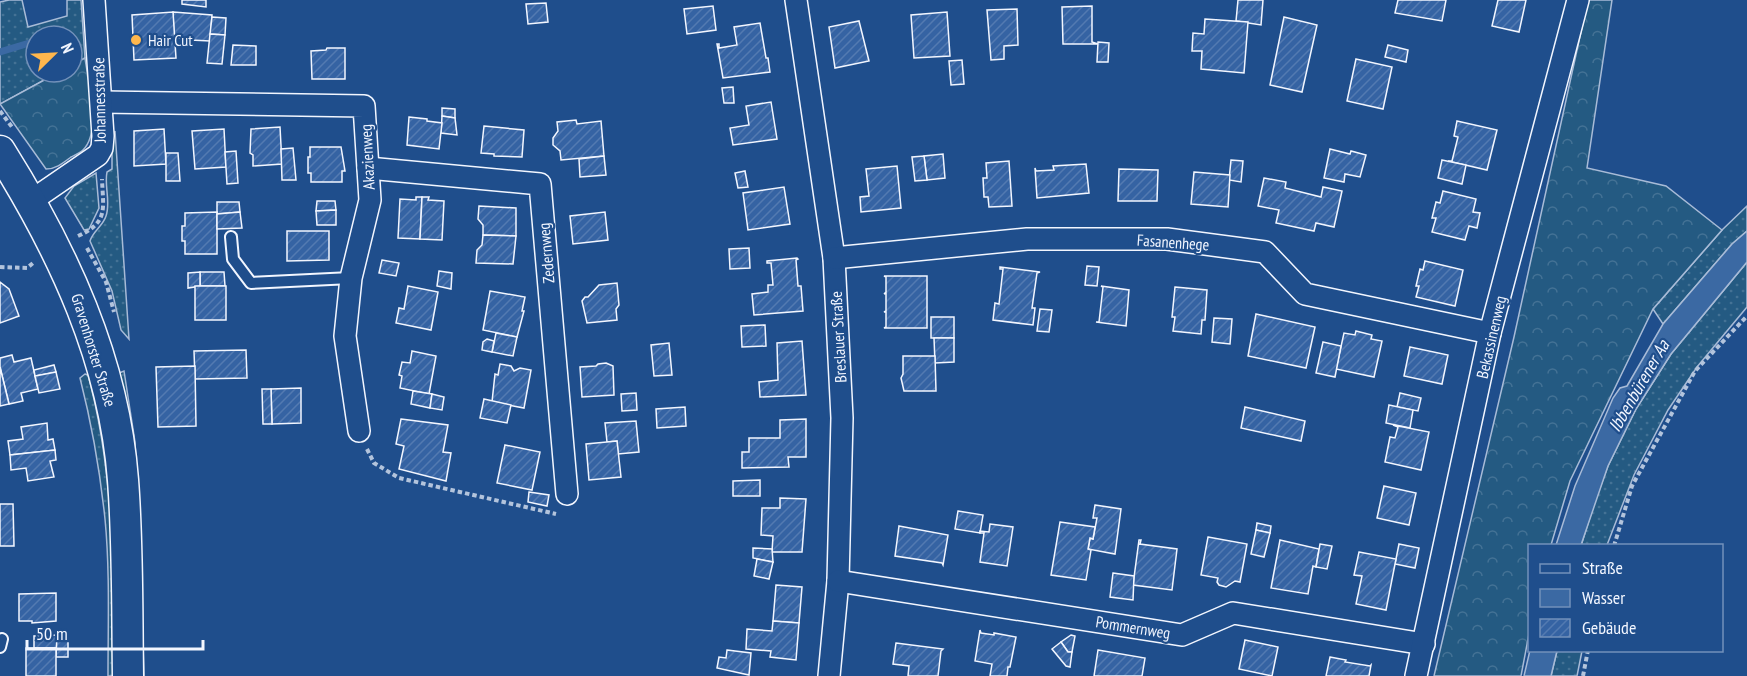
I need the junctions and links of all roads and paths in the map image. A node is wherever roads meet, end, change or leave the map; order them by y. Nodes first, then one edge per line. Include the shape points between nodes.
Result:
1 (94, 0) edge
2 (796, 0) edge
3 (1578, 0) edge
4 (102, 102) junction
5 (102, 148) junction
6 (0, 151) edge
7 (368, 168) junction
8 (31, 201) junction
9 (231, 237) dead end
10 (834, 258) junction
11 (47, 260) junction
12 (0, 267) edge
13 (351, 278) junction
14 (1747, 316) edge
15 (1490, 333) junction
16 (359, 431) joint
17 (567, 494) joint
18 (1615, 544) edge
19 (838, 581) junction
20 (1424, 644) junction
21 (1588, 652) edge
22 (128, 676) edge
23 (828, 676) edge
24 (1416, 676) edge
25 (1583, 676) edge

1 - 4 street, Johannesstraße
2 - 10 street, Breslauer Straße
3 - 15 street, Bekassinenweg
4 - 5 street, Johannesstraße
4 - 7 street, Akazienweg via 364,106
5 - 8 street, Johannesstraße via 98,155
5 - 11 path via 104,196 98,225
6 - 8 main road, Gravenhorster Straße
7 - 13 street, Akazienweg via 370,200
7 - 17 street, Zedernweg via 540,184
8 - 11 main road, Gravenhorster Straße
9 - 13 lane via 233,259 251,283
10 - 15 street, Fasanenhege via 1026,238 1167,239 1265,252 1305,294
10 - 19 street, Breslauer Straße via 842,418
11 - 12 path via 35,261 27,268
11 - 22 main road, Gravenhorster Straße via 71,280 112,402 123,479
13 - 16 street, Akazienweg via 345,336
14 - 18 path via 1695,371 1632,486
15 - 20 street, Bekassinenweg
16 - 17 path via 374,464 399,478 557,514
19 - 20 street, Pommernweg via 1182,635 1233,613
19 - 23 street, Breslauer Straße
20 - 24 street, Bekassinenweg
21 - 25 path

